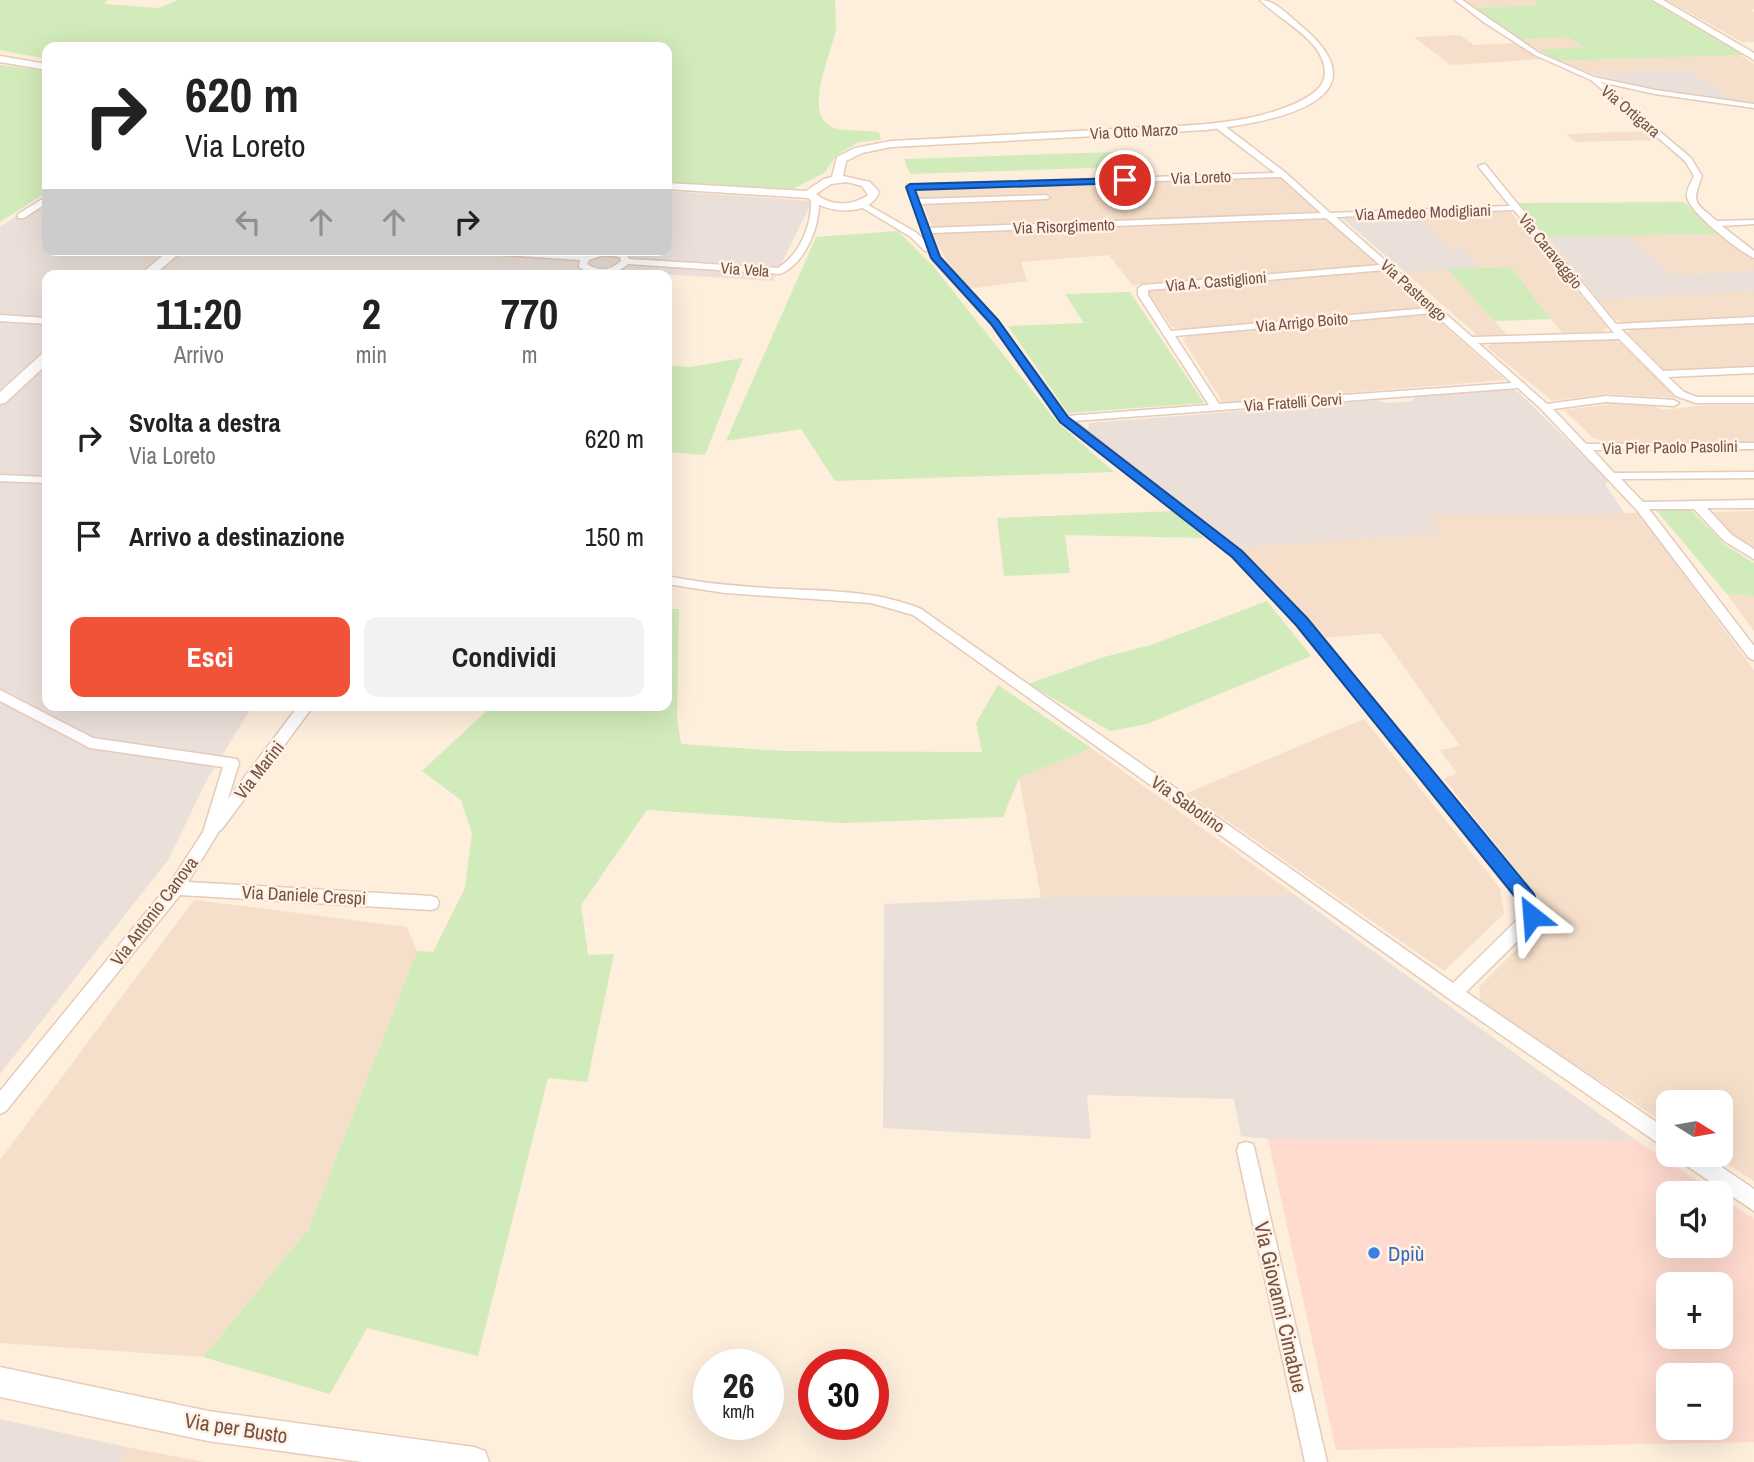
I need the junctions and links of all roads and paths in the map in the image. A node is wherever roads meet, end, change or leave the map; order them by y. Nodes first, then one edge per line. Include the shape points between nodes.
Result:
1 (1264, 0) edge
2 (1458, 0) edge
3 (1657, 0) edge
4 (1754, 57) edge
5 (0, 59) edge
6 (42, 66) edge
7 (1593, 79) junction
8 (1754, 106) edge
9 (1219, 126) junction
10 (1482, 166) dead end
11 (1283, 175) junction
12 (837, 180) junction
13 (672, 186) edge
14 (1046, 197) dead end
15 (813, 198) junction
16 (916, 202) junction
17 (42, 203) edge
18 (860, 204) junction
19 (1515, 208) junction
20 (21, 216) dead end
21 (1330, 216) junction
22 (1754, 222) edge
23 (1714, 224) junction
24 (925, 231) junction
25 (1754, 255) edge
26 (170, 256) edge
27 (557, 256) edge
28 (589, 256) edge
29 (624, 256) edge
30 (585, 258) junction
31 (936, 258) junction
32 (626, 261) junction
33 (1388, 267) junction
34 (152, 270) edge
35 (588, 270) edge
36 (616, 270) edge
37 (1435, 310) junction
38 (0, 318) edge
39 (1754, 320) edge
40 (42, 321) edge
41 (1613, 327) junction
42 (1170, 334) junction
43 (1621, 335) junction
44 (1472, 340) junction
45 (42, 362) edge
46 (1754, 370) edge
47 (1660, 374) junction
48 (1521, 385) junction
49 (0, 400) edge
50 (1754, 400) edge
51 (1674, 403) dead end
52 (1545, 407) junction
53 (1216, 408) junction
54 (1064, 419) junction
55 (1754, 446) edge
56 (1585, 447) junction
57 (1754, 475) edge
58 (1612, 476) junction
59 (0, 478) edge
60 (42, 481) edge
61 (1696, 504) junction
62 (1754, 504) edge
63 (1640, 506) junction
64 (1754, 555) edge
65 (672, 581) edge
66 (1754, 655) edge
67 (0, 695) edge
68 (302, 711) edge
69 (209, 834) junction
70 (176, 888) junction
71 (431, 903) dead end
72 (1454, 993) junction
73 (0, 1105) edge
74 (1656, 1133) edge
75 (1246, 1151) dead end
76 (1705, 1167) edge
77 (1754, 1201) edge
78 (0, 1382) edge
79 (474, 1462) edge
80 (1316, 1462) edge

1 - 9 street, Via Otto Marzo via 1325,55 1330,66 1328,82 1314,97 1288,111
2 - 7 street, Via Ortigara via 1537,54
3 - 4 street
5 - 6 street
7 - 8 street
7 - 23 street, Via Ortigara via 1689,160 1698,176 1689,196
9 - 11 street, Via Pastrengo
9 - 12 street, Via Otto Marzo via 891,144 841,159
10 - 19 street, Via Caravaggio
11 - 16 street, Via Loreto via 910,187
11 - 21 street, Via Pastrengo
12 - 15 street via 814,187
12 - 18 street via 872,187 873,197
13 - 15 street
14 - 16 street
15 - 18 street via 841,206
15 - 32 street, Via Vela via 818,214 792,266 780,271
16 - 24 street
17 - 20 street
18 - 31 street via 914,235
19 - 21 street, Via Amedeo Modigliani
19 - 41 street, Via Caravaggio
21 - 24 street, Via Risorgimento
21 - 33 street, Via Pastrengo
22 - 23 street
23 - 25 street, Via Ortigara
24 - 31 street
26 - 34 street
27 - 30 street, Via Vela
28 - 30 street, Via Vela
29 - 32 street, Via Vela
30 - 35 street, Via Vela via 582,265
31 - 54 street via 994,322
32 - 36 street, Via Vela
33 - 37 street, Via Pastrengo
33 - 42 street, Via A. Castiglioni via 1143,288 1143,295
37 - 42 street, Via Arrigo Boito
37 - 44 street, Via Pastrengo
38 - 40 street
39 - 41 street
41 - 43 street, Via Caravaggio
42 - 53 street, Via A. Castiglioni
43 - 44 street
43 - 47 street, Via Caravaggio
44 - 48 street, Via Pastrengo
45 - 49 street
46 - 47 street
47 - 50 street, Via Caravaggio via 1680,394 1696,400
48 - 52 street, Via Pastrengo
48 - 53 street, Via Fratelli Cervi
51 - 52 street via 1606,399
52 - 56 street, Via Pastrengo
53 - 54 street, Via Fratelli Cervi
54 - 72 street via 1237,554 1301,622 1528,900 1532,916
55 - 56 street, Via Pier Paolo Pasolini
56 - 58 street, Via Pastrengo
57 - 58 street, Via Pier Paolo Pasolini
58 - 63 street, Via Pastrengo
59 - 60 street
61 - 62 street
61 - 63 street
61 - 64 street via 1728,538
63 - 66 street, Via Pastrengo
65 - 72 street, Via Sabotino via 696,587 864,597 917,612
67 - 69 street, Via Antonio Canova via 90,743 232,763
68 - 69 street, Via Marini
69 - 70 street, Via Antonio Canova
70 - 71 street, Via Daniele Crespi
70 - 73 street, Via Antonio Canova
72 - 74 street, Via Sabotino
75 - 80 street, Via Giovanni Cimabue
76 - 77 street
78 - 79 street, Via per Busto via 208,1426

